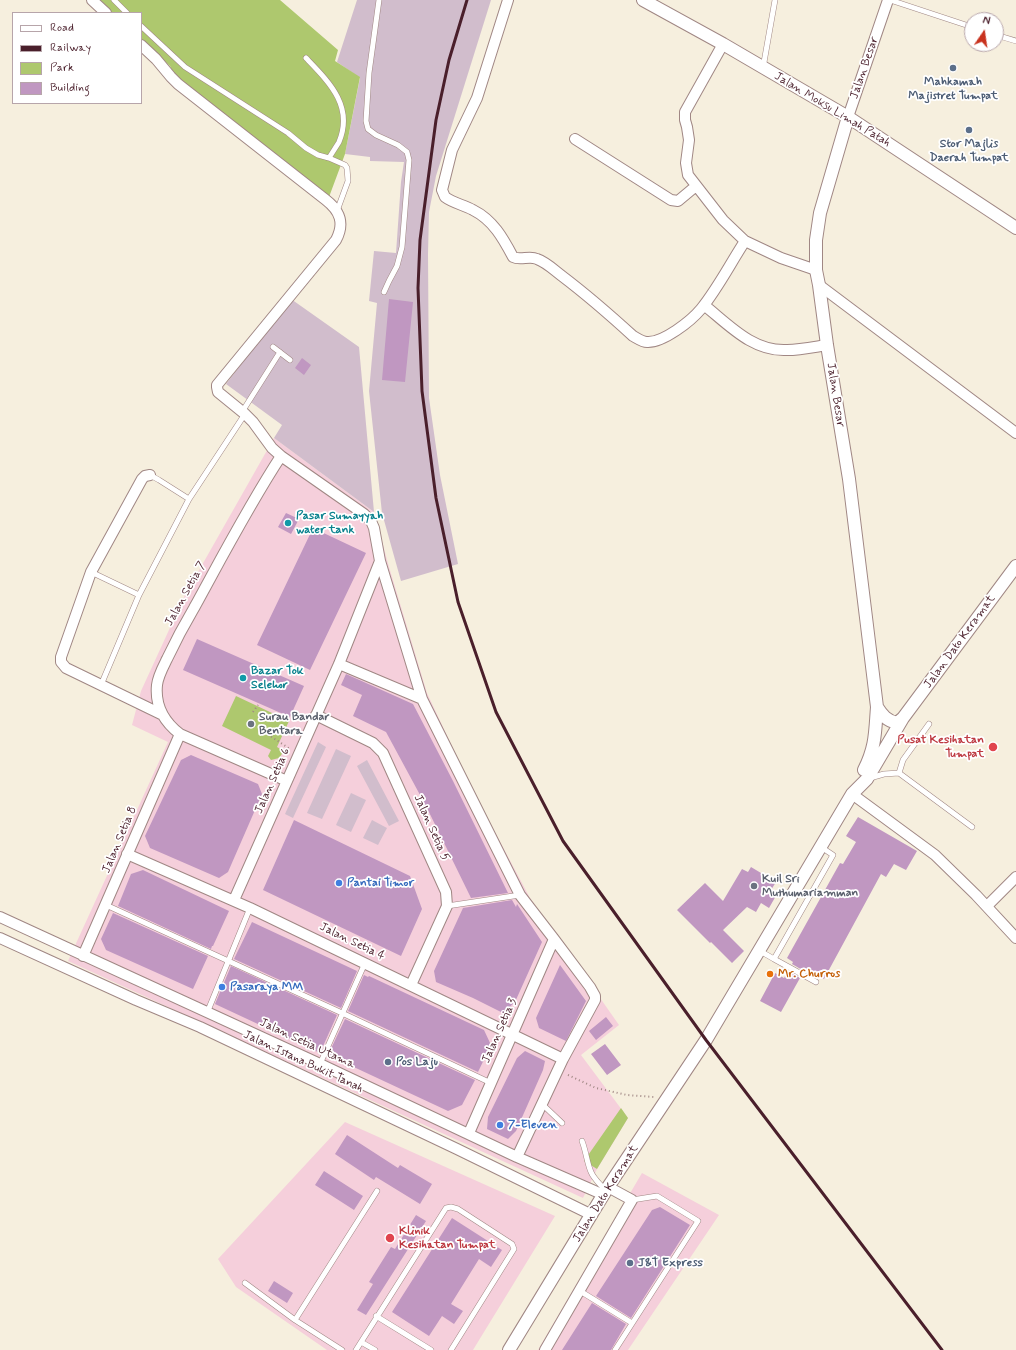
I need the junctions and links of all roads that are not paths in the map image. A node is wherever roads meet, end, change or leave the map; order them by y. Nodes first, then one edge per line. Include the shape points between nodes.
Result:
1 (92, 0) edge
2 (114, 0) edge
3 (379, 0) edge
4 (508, 0) edge
5 (643, 0) edge
6 (776, 0) edge
7 (889, 0) edge
8 (105, 12) edge
9 (126, 12) edge
10 (964, 24) edge
11 (142, 27) edge
12 (1004, 37) edge
13 (1016, 41) edge
14 (723, 44) junction
15 (142, 46) edge
16 (306, 58) dead end
17 (763, 68) junction
18 (848, 117) junction
19 (575, 139) dead end
20 (329, 158) junction
21 (696, 186) junction
22 (337, 211) junction
23 (1016, 228) edge
24 (745, 241) junction
25 (816, 270) junction
26 (819, 285) junction
27 (384, 292) dead end
28 (704, 305) junction
29 (827, 345) junction
30 (273, 346) dead end
31 (280, 352) junction
32 (290, 360) dead end
33 (243, 413) junction
34 (1016, 433) edge
35 (281, 456) junction
36 (150, 475) joint
37 (189, 499) junction
38 (380, 561) junction
39 (1016, 566) edge
40 (91, 572) junction
41 (139, 595) junction
42 (339, 664) junction
43 (101, 685) junction
44 (422, 699) junction
45 (877, 707) junction
46 (163, 715) junction
47 (316, 715) junction
48 (903, 718) junction
49 (929, 724) dead end
50 (180, 734) junction
51 (899, 773) junction
52 (867, 780) junction
53 (287, 781) junction
54 (852, 794) junction
55 (972, 827) dead end
56 (820, 847) junction
57 (128, 854) junction
58 (1016, 877) edge
59 (520, 895) junction
60 (234, 900) junction
61 (106, 905) junction
62 (447, 906) junction
63 (987, 906) junction
64 (250, 908) junction
65 (0, 917) edge
66 (0, 938) edge
67 (1016, 938) edge
68 (554, 939) junction
69 (760, 951) junction
70 (83, 956) junction
71 (774, 959) junction
72 (229, 961) junction
73 (365, 963) junction
74 (816, 982) dead end
75 (411, 985) junction
76 (207, 1013) junction
77 (342, 1013) junction
78 (512, 1034) junction
79 (563, 1059) junction
80 (320, 1064) junction
81 (491, 1083) junction
82 (541, 1104) junction
83 (562, 1123) dead end
84 (469, 1133) junction
85 (582, 1141) dead end
86 (517, 1157) junction
87 (377, 1191) dead end
88 (606, 1191) junction
89 (632, 1200) junction
90 (592, 1215) junction
91 (245, 1283) dead end
92 (580, 1291) junction
93 (376, 1316) junction
94 (295, 1320) junction
95 (632, 1323) junction
96 (361, 1342) junction
97 (428, 1349) edge
98 (342, 1350) edge
99 (356, 1350) edge
100 (375, 1350) edge
101 (451, 1350) edge
102 (509, 1350) edge
103 (545, 1350) edge
104 (615, 1350) edge

1 - 8 street
2 - 9 lane
3 - 27 lane via 369,73 366,121 368,129 407,152 409,160 402,247 397,266
4 - 28 street via 476,98 452,150 443,195 488,218 513,257 536,258 545,263 582,291 633,336 643,341 648,342 670,335 694,317
5 - 14 street, Jalan Moksu Limah Patah
6 - 17 lane
7 - 10 lane
7 - 18 street, Jalan Besar
11 - 20 lane via 186,67 288,133 306,148
12 - 13 lane
14 - 17 street, Jalan Moksu Limah Patah
14 - 21 street via 684,116 689,140 686,170
15 - 22 street via 178,84 334,206
16 - 20 lane via 326,79 343,109 339,141
17 - 18 street, Jalan Moksu Limah Patah
18 - 23 street, Jalan Moksu Limah Patah
18 - 25 street, Jalan Besar via 820,214
19 - 21 street via 671,200 678,201
20 - 22 lane via 347,168 348,181
21 - 24 street via 723,220
22 - 33 street via 341,221 336,240 217,385 218,392
24 - 25 street via 781,258
24 - 28 street
25 - 26 street, Jalan Besar
26 - 29 street, Jalan Besar
26 - 34 street
28 - 29 street via 759,346 786,350
29 - 45 street, Jalan Besar via 849,479
30 - 31 lane
31 - 32 lane
31 - 33 lane
33 - 35 street
33 - 37 lane
35 - 38 street via 371,521
35 - 46 street, Jalan Setia 7 via 252,502 165,664 157,692 158,704
36 - 37 lane
36 - 40 street via 142,478
37 - 41 lane
38 - 42 street, Jalan Setia 6
38 - 44 street
39 - 48 street, Jalan Dato Keramat
40 - 41 lane
40 - 43 street via 61,662 66,668
41 - 43 lane
42 - 44 street
42 - 47 street, Jalan Setia 6
43 - 46 street
44 - 59 street
45 - 48 street via 891,722 897,723
45 - 54 street, Jalan Besar via 875,740 871,756
46 - 50 street, Jalan Setia 7 via 166,722
47 - 53 street, Jalan Setia 6
47 - 62 street, Jalan Setia 5 via 373,743 383,753 446,892
48 - 52 street, Jalan Dato Keramat
49 - 51 lane via 903,760
50 - 53 street, Jalan Setia 7
50 - 57 street, Jalan Setia 8
51 - 52 lane via 884,774
51 - 55 lane
52 - 54 street, Jalan Dato Keramat
53 - 60 street, Jalan Setia 6
54 - 56 street, Jalan Dato Keramat
54 - 63 street via 935,855
56 - 69 street, Jalan Dato Keramat
56 - 71 lane via 833,855
57 - 60 street, Jalan Setia 4
57 - 61 street, Jalan Setia 8
58 - 63 street
59 - 62 lane
59 - 68 street
60 - 64 street, Jalan Setia 4
61 - 70 street, Jalan Setia 8
61 - 72 lane
62 - 75 street
63 - 67 street
64 - 72 lane
64 - 73 street, Jalan Setia 4
65 - 70 street, Jalan Setia Utama
66 - 90 street, Jalan Istana Bukit Tanah via 200,1027
68 - 78 street, Jalan Setia 3
68 - 79 street via 590,987 595,998
69 - 71 lane
69 - 88 street, Jalan Dato Keramat via 706,1040
70 - 76 street, Jalan Setia Utama
71 - 74 lane
72 - 76 lane
72 - 77 lane
73 - 75 street, Jalan Setia 4
73 - 77 lane
75 - 78 street, Jalan Setia 4
76 - 80 street, Jalan Setia Utama
77 - 80 lane
77 - 81 lane
78 - 79 street, Jalan Setia 4
78 - 81 street, Jalan Setia 3
79 - 82 street
80 - 84 street, Jalan Setia Utama
81 - 84 street, Jalan Setia 3
82 - 83 lane
82 - 86 street
84 - 86 street, Jalan Setia Utama
85 - 88 lane via 590,1172
86 - 88 street, Jalan Setia Utama
87 - 94 lane
88 - 89 street, Jalan Setia Utama
88 - 90 street, Jalan Dato Keramat
89 - 92 street
89 - 95 lane via 657,1196 698,1221
90 - 102 street, Jalan Dato Keramat
91 - 94 lane
92 - 95 lane
92 - 103 street
93 - 96 lane
93 - 97 lane
93 - 101 lane via 446,1208 458,1209 512,1244 514,1251
94 - 98 lane
95 - 104 lane
96 - 99 lane
96 - 100 lane

